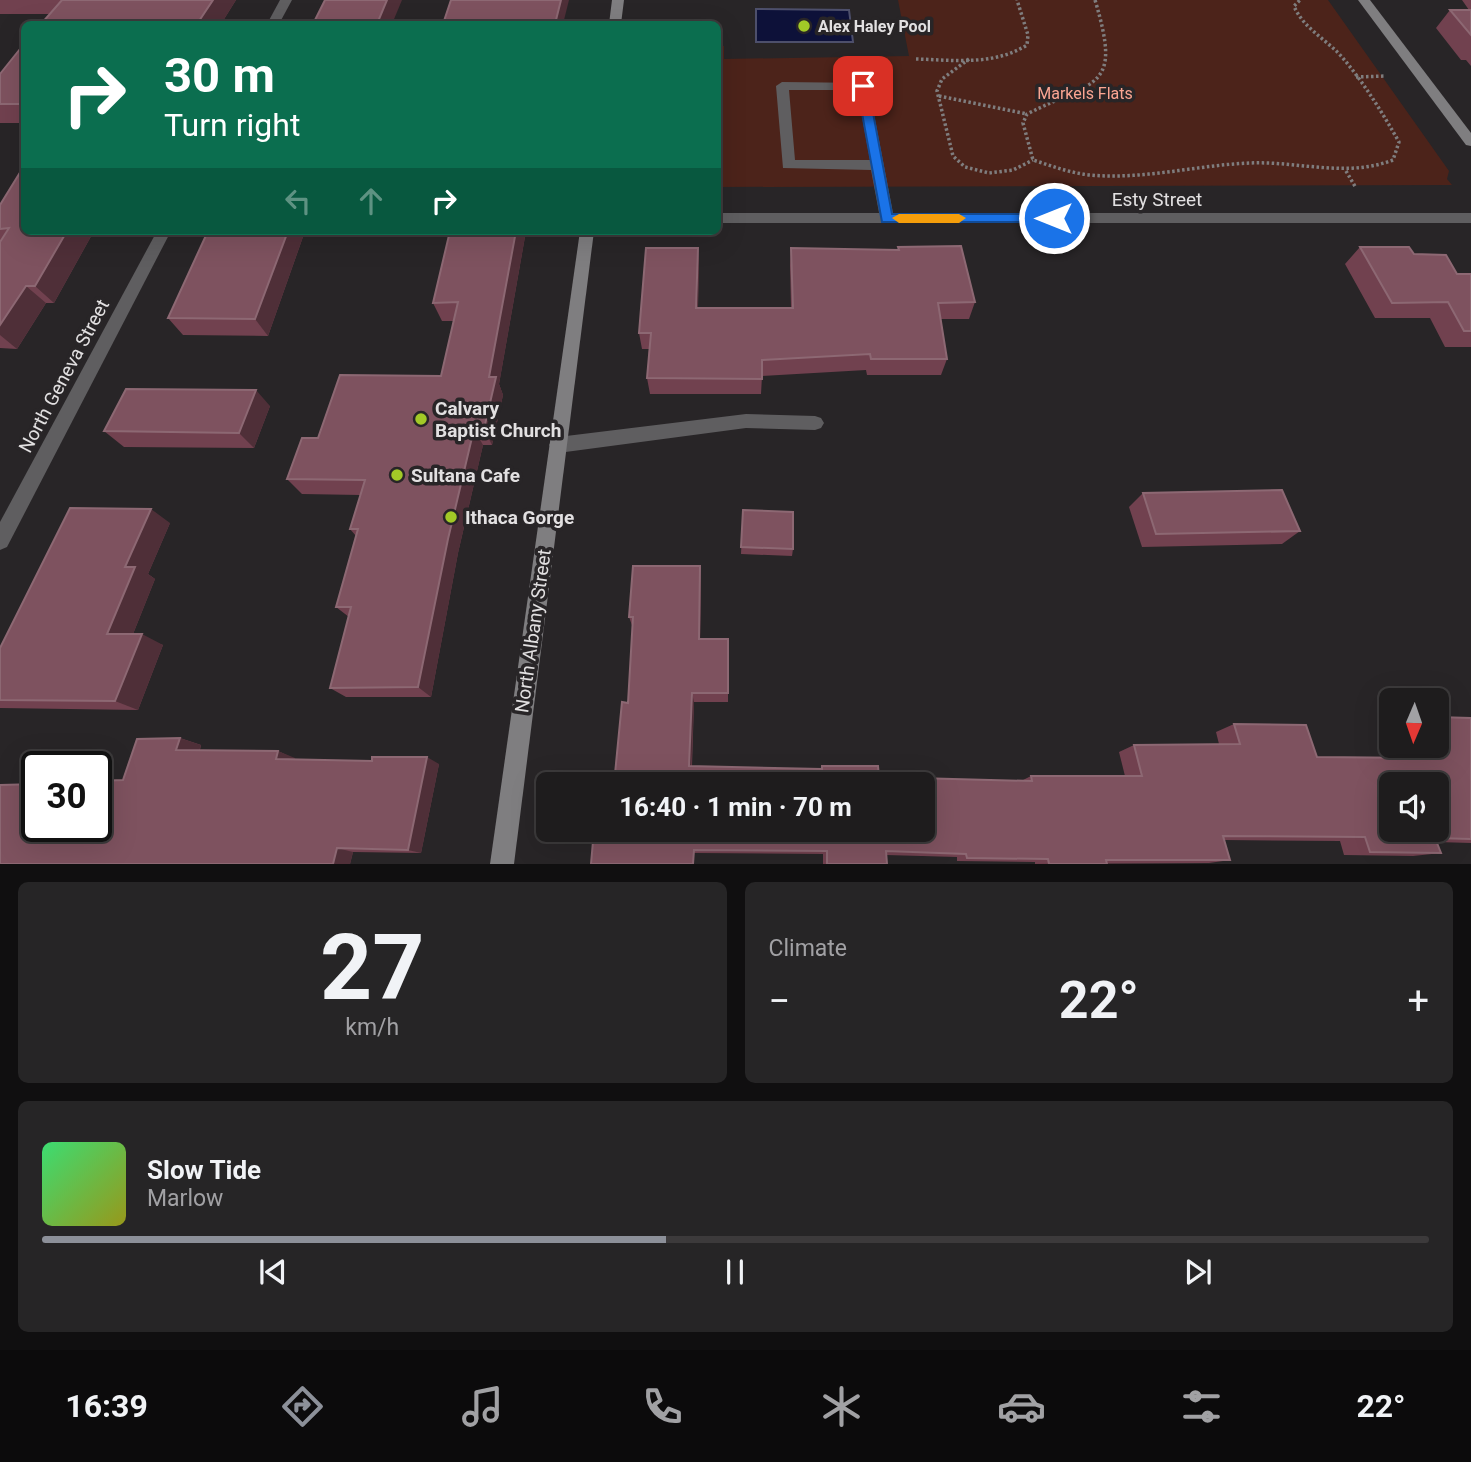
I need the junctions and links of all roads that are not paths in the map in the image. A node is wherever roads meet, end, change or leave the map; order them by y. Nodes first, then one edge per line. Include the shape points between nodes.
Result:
1 (286, 0) edge
2 (618, 0) edge
3 (1364, 0) edge
4 (275, 21) edge
5 (615, 21) edge
6 (1471, 142) edge
7 (877, 164) junction
8 (721, 218) edge
9 (887, 218) junction
10 (1471, 218) edge
11 (162, 235) edge
12 (586, 235) edge
13 (815, 423) dead end
14 (558, 445) junction
15 (0, 541) edge
16 (502, 863) edge

1 - 4 street
2 - 5 street
3 - 6 street
7 - 7 street via 788,165 782,86 863,86
7 - 9 street
8 - 9 street, Esty Street
9 - 10 street, Esty Street
11 - 15 street, North Geneva Street
12 - 14 street, North Albany Street
13 - 14 street via 746,421
14 - 16 street, North Albany Street

